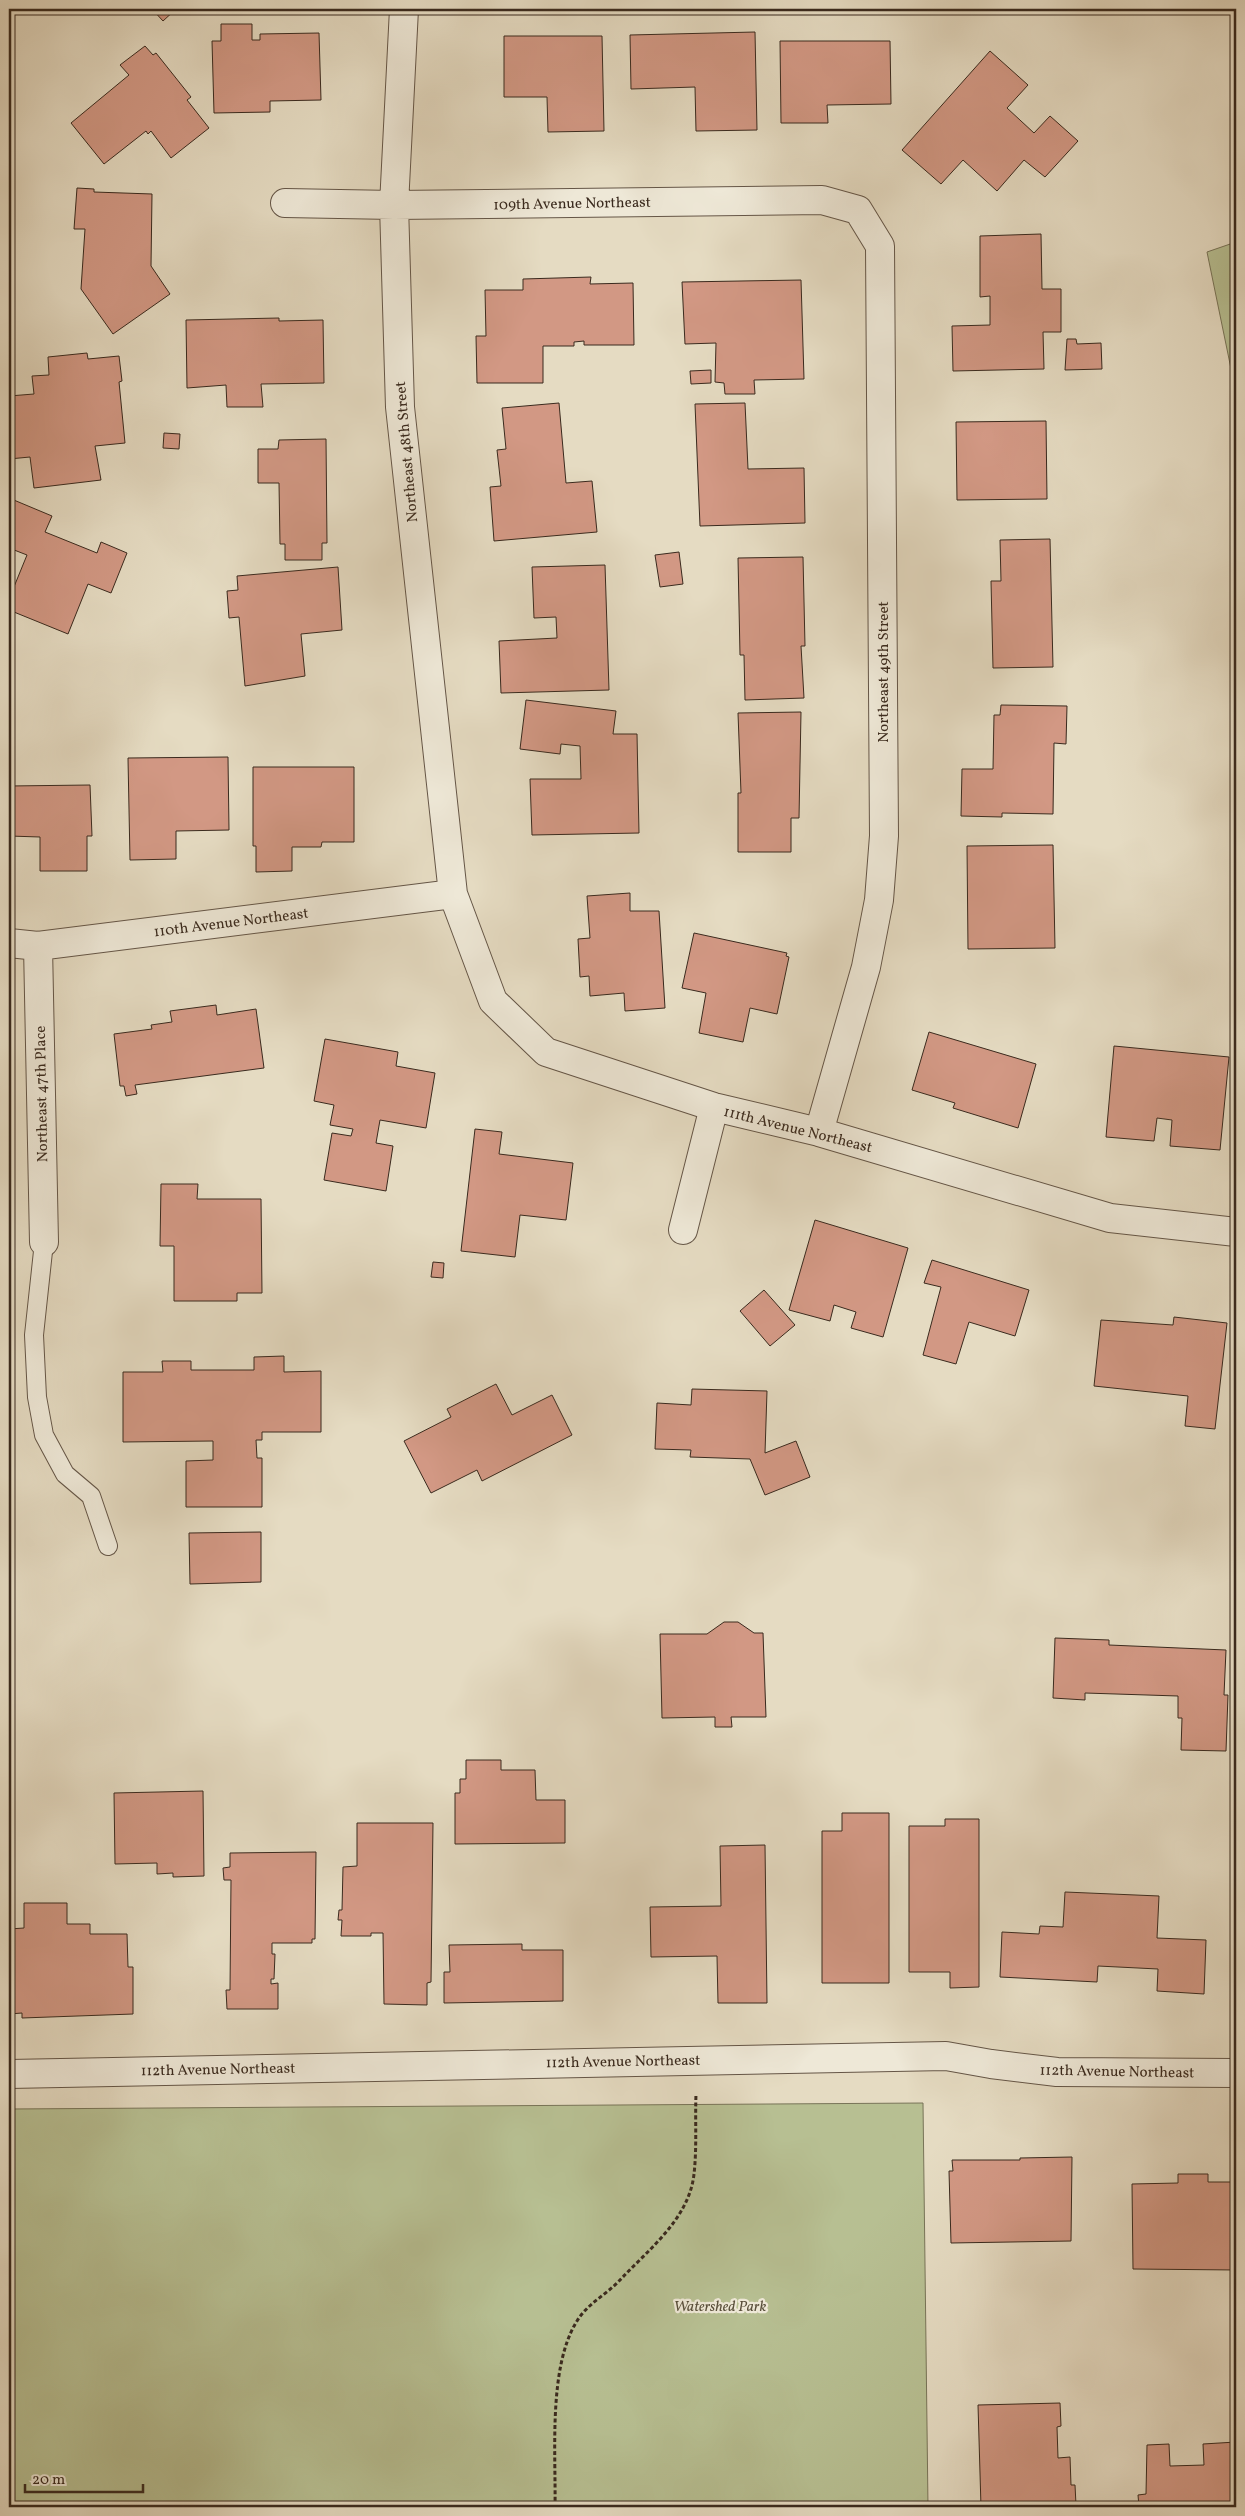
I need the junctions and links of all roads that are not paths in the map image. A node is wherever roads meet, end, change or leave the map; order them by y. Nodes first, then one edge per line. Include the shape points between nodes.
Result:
1 (404, 9) edge
2 (285, 204) dead end
3 (394, 205) junction
4 (858, 210) joint
5 (453, 894) junction
6 (9, 943) edge
7 (38, 946) junction
8 (714, 1107) junction
9 (819, 1132) junction
10 (682, 1230) dead end
11 (1236, 1232) edge
12 (44, 1242) joint
13 (108, 1546) dead end
14 (1236, 2073) edge
15 (9, 2074) edge

1 - 3 street, Northeast 48th Street
2 - 3 street, 109th Avenue Northeast
3 - 4 street, 109th Avenue Northeast via 822,200
3 - 5 street, Northeast 48th Street via 400,407
4 - 9 street, Northeast 49th Street via 880,246 884,836 879,900 866,967
5 - 7 street, 110th Avenue Northeast
5 - 8 street, 111th Avenue Northeast via 493,1000 546,1052
6 - 7 street, 110th Avenue Northeast
7 - 12 street, Northeast 47th Place
8 - 9 street, 111th Avenue Northeast
8 - 10 street
9 - 11 street, 111th Avenue Northeast via 1110,1218
12 - 13 lane via 34,1335 37,1397 44,1435 65,1474 91,1496
14 - 15 street, 112th Avenue Northeast via 1057,2072 946,2056

